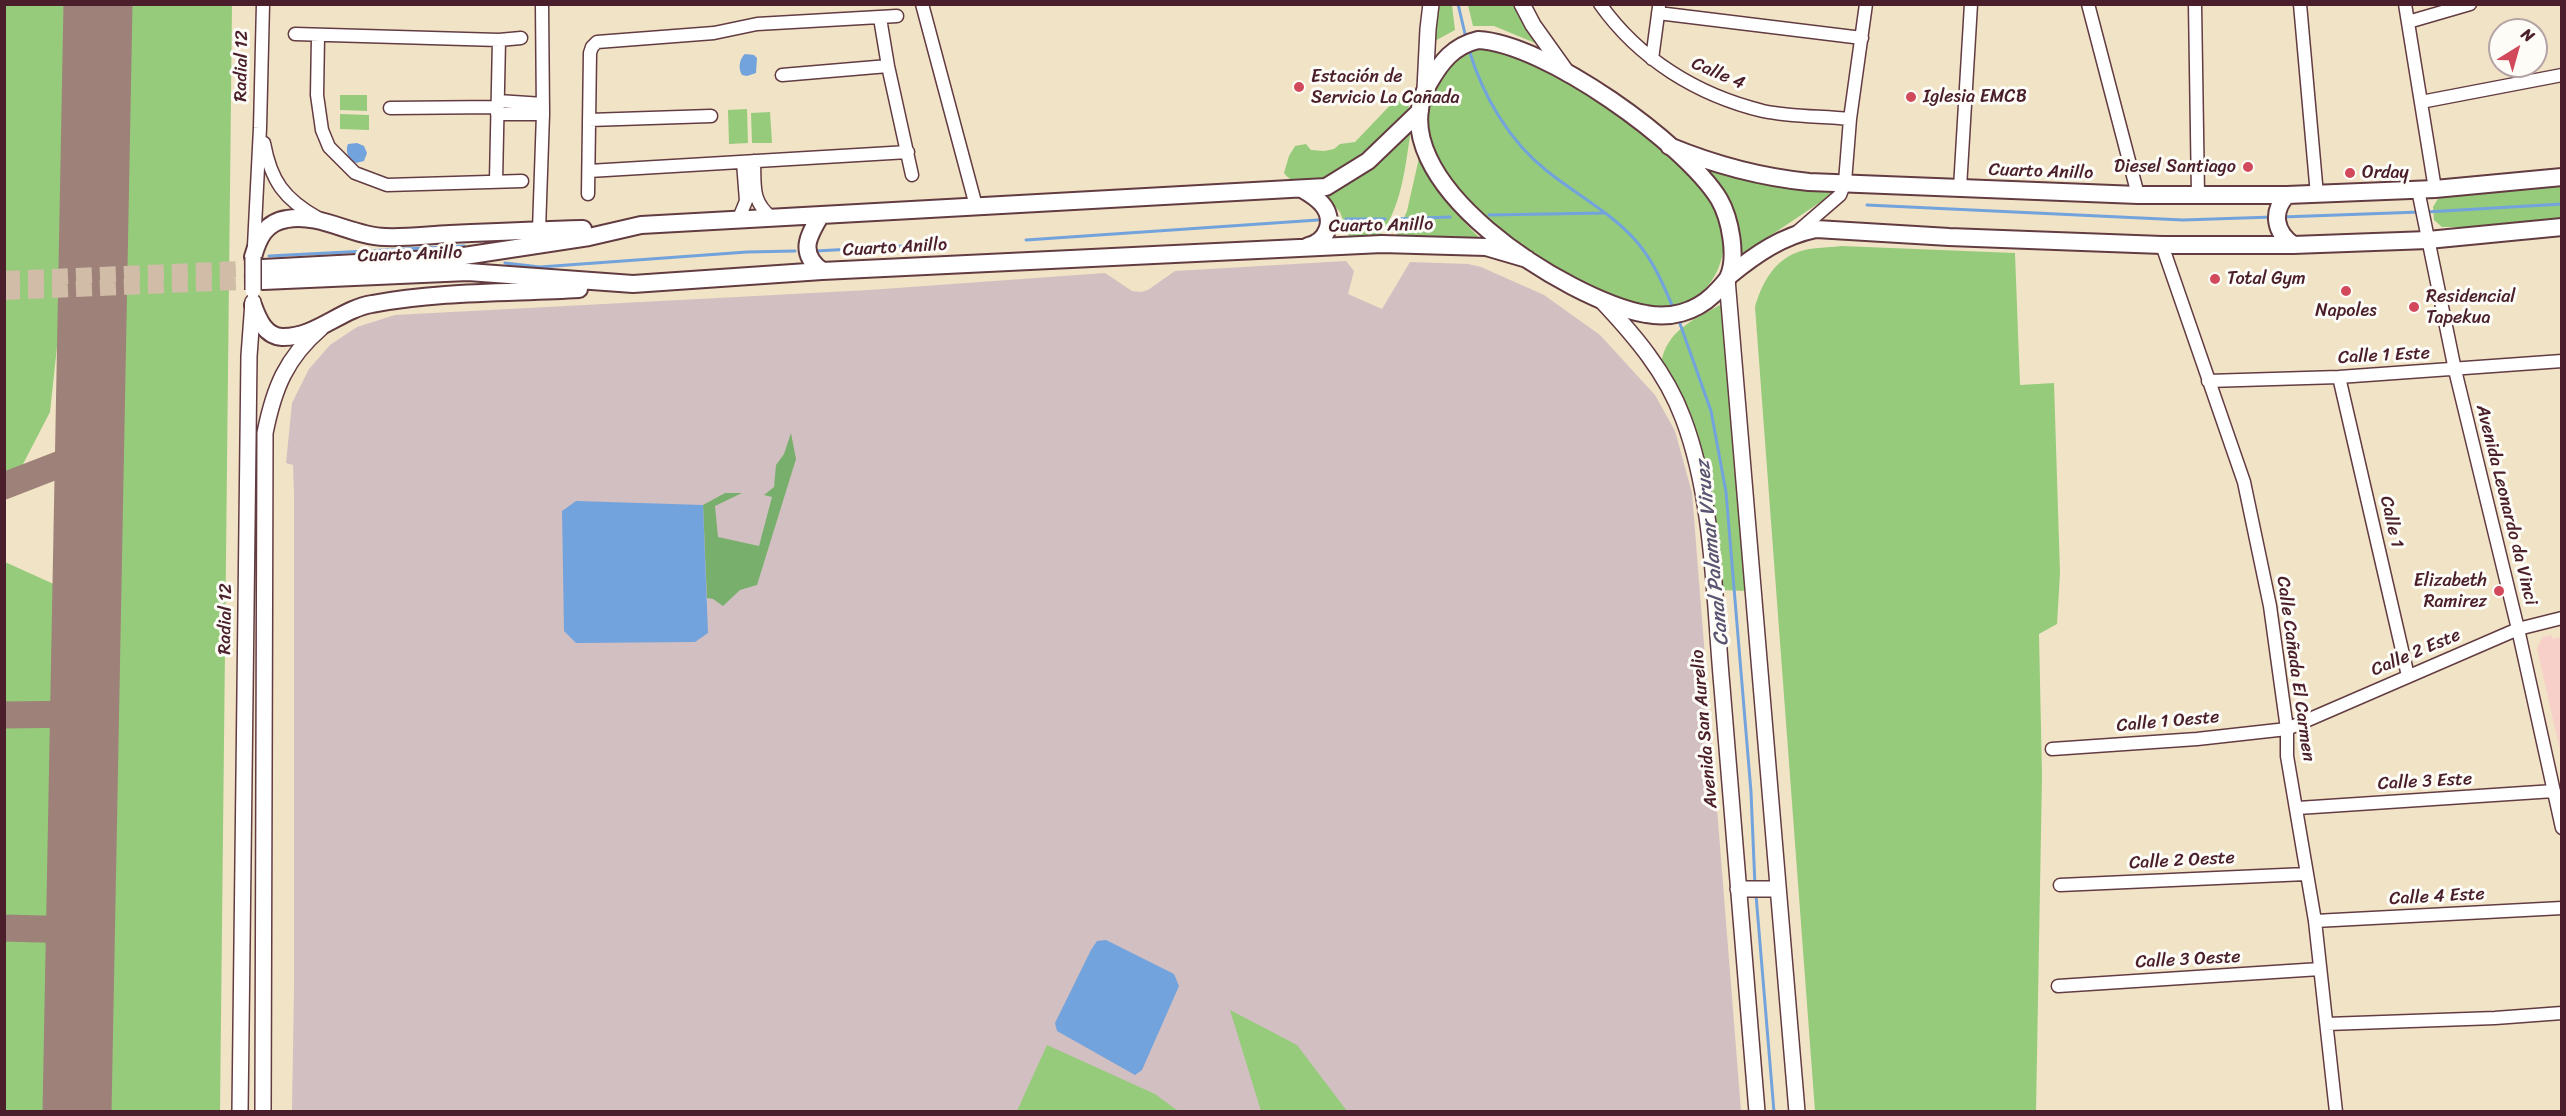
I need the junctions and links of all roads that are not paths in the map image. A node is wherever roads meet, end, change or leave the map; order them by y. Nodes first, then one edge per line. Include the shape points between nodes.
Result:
1 (263, 4) edge
2 (542, 4) edge
3 (922, 4) edge
4 (1431, 4) edge
5 (1522, 4) edge
6 (1600, 4) edge
7 (1866, 4) edge
8 (1971, 4) edge
9 (2088, 4) edge
10 (2195, 4) edge
11 (2300, 4) edge
12 (2405, 4) edge
13 (2470, 4) edge
14 (1659, 8) edge
15 (897, 16) dead end
16 (880, 18) junction
17 (2408, 22) junction
18 (295, 34) dead end
19 (318, 37) junction
20 (521, 38) dead end
21 (1862, 38) junction
22 (499, 40) junction
23 (1652, 59) junction
24 (888, 66) junction
25 (1568, 74) junction
26 (782, 75) dead end
27 (2562, 75) edge
28 (1425, 89) junction
29 (2421, 102) junction
30 (390, 108) dead end
31 (498, 108) junction
32 (543, 109) junction
33 (1420, 111) junction
34 (711, 116) dead end
35 (1850, 119) junction
36 (589, 120) junction
37 (260, 128) junction
38 (1669, 146) junction
39 (908, 152) junction
40 (749, 162) junction
41 (590, 171) junction
42 (912, 175) dead end
43 (2562, 177) edge
44 (496, 181) junction
45 (522, 181) dead end
46 (1845, 182) junction
47 (1960, 188) junction
48 (1302, 189) junction
49 (2435, 189) junction
50 (588, 194) dead end
51 (2138, 195) junction
52 (2198, 195) junction
53 (2258, 195) junction
54 (2287, 195) junction
55 (2317, 195) junction
56 (2419, 197) junction
57 (976, 206) junction
58 (821, 215) junction
59 (772, 218) junction
60 (732, 220) junction
61 (2274, 220) junction
62 (324, 221) junction
63 (641, 225) junction
64 (2562, 227) edge
65 (539, 230) junction
66 (2426, 232) junction
67 (1795, 233) junction
68 (2162, 244) junction
69 (2266, 245) junction
70 (2293, 245) junction
71 (1308, 246) junction
72 (1527, 259) junction
73 (822, 271) junction
74 (1728, 278) junction
75 (257, 280) junction
76 (633, 284) junction
77 (1601, 300) junction
78 (325, 325) junction
79 (2562, 361) edge
80 (2455, 370) junction
81 (2339, 376) junction
82 (2208, 381) junction
83 (2562, 618) edge
84 (2518, 629) junction
85 (2408, 676) junction
86 (2287, 729) junction
87 (2052, 749) dead end
88 (2554, 791) junction
89 (2298, 808) junction
90 (2562, 828) edge
91 (2306, 874) junction
92 (2060, 885) dead end
93 (1772, 889) junction
94 (1742, 890) junction
95 (2562, 908) edge
96 (2315, 921) junction
97 (2320, 969) junction
98 (2058, 986) dead end
99 (2562, 1013) edge
100 (2327, 1024) junction
101 (240, 1112) edge
102 (263, 1112) edge
103 (1756, 1112) edge
104 (1797, 1112) edge
105 (2336, 1112) edge

1 - 37 street, Radial 12
2 - 32 street
3 - 57 street
4 - 28 main road
5 - 25 main road
6 - 23 street, Calle 4
7 - 21 street
8 - 47 street
9 - 51 street
10 - 52 street
11 - 55 street
12 - 17 street
13 - 17 street
14 - 21 street
14 - 23 street
15 - 16 street
16 - 24 street
16 - 36 street via 757,24 714,33 597,42 590,53
17 - 29 street
18 - 19 street
19 - 22 street
19 - 44 street via 317,94 322,130 340,161 355,173 387,185
20 - 22 street
21 - 35 street
22 - 31 street
23 - 35 street, Calle 4 via 1703,92 1752,107 1790,115
24 - 26 street
24 - 39 street
25 - 28 highway via 1527,53 1485,40 1469,42 1453,51
25 - 38 highway via 1613,102
27 - 29 street
28 - 33 highway
29 - 49 street
30 - 31 street
31 - 32 street
31 - 44 street
32 - 65 street
33 - 48 highway, Cuarto Anillo via 1368,161 1347,175 1326,186
33 - 72 highway via 1422,140 1446,186 1484,228
34 - 36 street
35 - 46 street
36 - 41 street
37 - 62 street, Radial 12 via 275,180 299,207
37 - 75 street, Radial 12
38 - 46 highway, Cuarto Anillo via 1737,171 1809,182
38 - 74 highway via 1707,182 1720,201 1731,244
39 - 40 street
39 - 42 street
40 - 41 street
40 - 59 street via 755,197
40 - 60 street via 746,201 739,218
41 - 50 street
43 - 49 highway, Cuarto Anillo
44 - 45 street
46 - 47 highway, Cuarto Anillo
46 - 67 street via 1840,195
47 - 51 highway, Cuarto Anillo
48 - 57 highway, Cuarto Anillo
48 - 71 highway via 1321,202 1329,219 1324,237
49 - 56 highway, Cuarto Anillo
51 - 52 highway, Cuarto Anillo
52 - 53 highway, Cuarto Anillo
53 - 54 highway, Cuarto Anillo
53 - 61 highway
54 - 55 highway, Cuarto Anillo
54 - 61 highway
55 - 56 highway, Cuarto Anillo
56 - 66 street, Avenida Leonardo da Vinci
57 - 58 highway, Cuarto Anillo
58 - 59 highway, Cuarto Anillo
58 - 73 highway via 807,242 807,254
59 - 60 highway, Cuarto Anillo
60 - 63 highway, Cuarto Anillo
61 - 69 highway
61 - 70 highway
62 - 65 highway via 385,237
62 - 75 highway via 284,219 268,227 259,236
63 - 65 highway
63 - 75 highway, Cuarto Anillo via 451,258
64 - 66 highway
66 - 70 highway
66 - 80 street, Avenida Leonardo da Vinci
67 - 68 highway via 1835,229
67 - 74 highway via 1771,245
68 - 69 highway
68 - 82 street, Calle Cañada El Carmen
69 - 70 highway
71 - 72 highway, Cuarto Anillo via 1486,247
71 - 73 highway, Cuarto Anillo
72 - 77 highway
73 - 76 highway, Cuarto Anillo
74 - 77 highway via 1711,297 1673,316 1648,315
74 - 93 main road
75 - 76 highway, Cuarto Anillo via 456,272
75 - 78 highway via 260,323 268,332 290,337
75 - 101 main road, Radial 12 via 249,356
76 - 78 highway via 390,301 369,304
77 - 94 main road, Avenida San Aurelio via 1654,363 1683,417 1701,478
78 - 102 main road via 299,350 281,376 265,433
79 - 80 street, Calle 1 Este
80 - 81 street, Calle 1 Este
80 - 84 street, Avenida Leonardo da Vinci
81 - 82 street, Calle 1 Este
81 - 85 street, Calle 1
82 - 86 street, Calle Cañada El Carmen via 2244,482 2270,606
83 - 84 street, Calle 2 Este
84 - 85 street, Calle 2 Este
84 - 88 street, Avenida Leonardo da Vinci
85 - 86 street, Calle 2 Este
86 - 87 street, Calle 1 Oeste
86 - 89 street, Calle Cañada El Carmen via 2287,756
88 - 89 street, Calle 3 Este
88 - 90 street, Avenida Leonardo da Vinci
89 - 91 street, Calle Cañada El Carmen
91 - 92 street, Calle 2 Oeste
91 - 96 street, Calle Cañada El Carmen
93 - 94 main road
93 - 104 main road
94 - 103 main road, Avenida San Aurelio
95 - 96 street, Calle 4 Este
96 - 97 street, Calle Cañada El Carmen
97 - 98 street, Calle 3 Oeste
97 - 100 street, Calle Cañada El Carmen
99 - 100 street
100 - 105 street, Calle Cañada El Carmen

